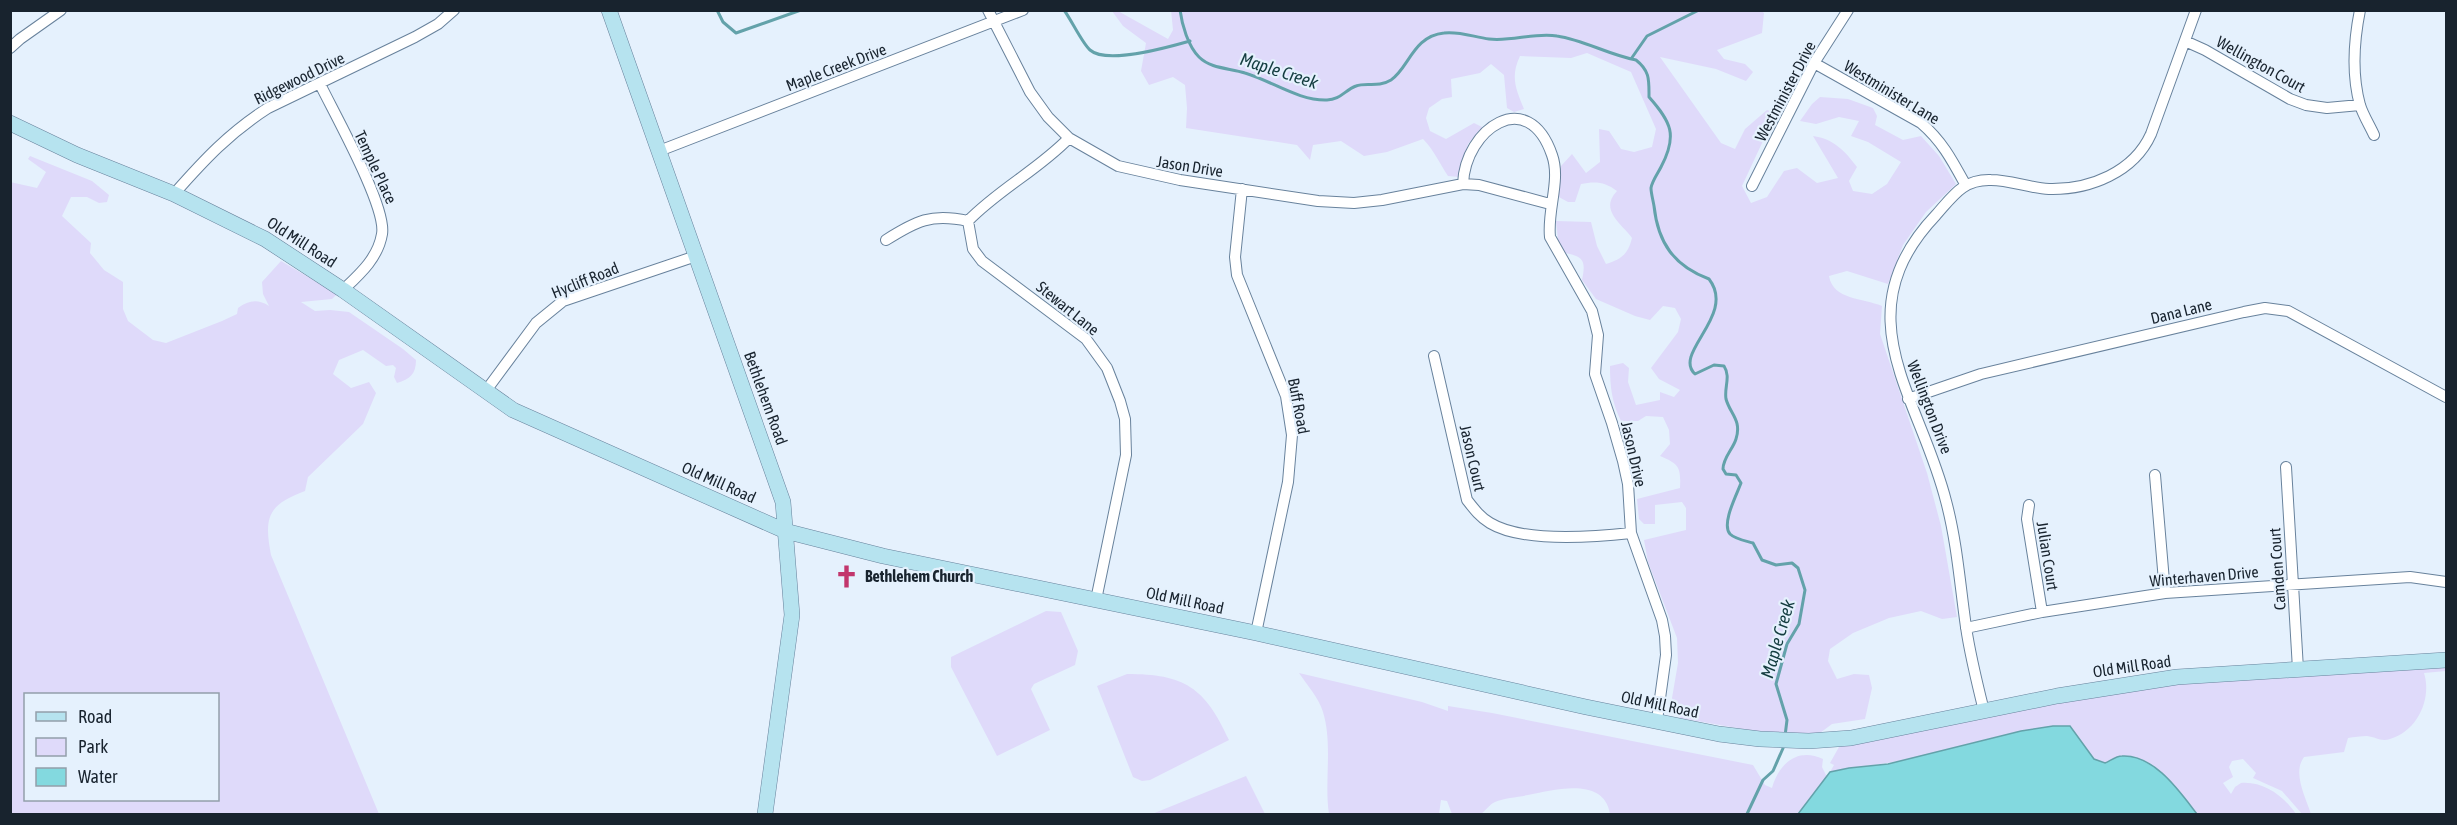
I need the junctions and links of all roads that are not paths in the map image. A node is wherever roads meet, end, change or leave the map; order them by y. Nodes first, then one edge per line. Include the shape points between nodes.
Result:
1 (61, 10) edge
2 (454, 10) edge
3 (609, 10) edge
4 (988, 10) edge
5 (1023, 10) edge
6 (1848, 10) edge
7 (2196, 10) edge
8 (2360, 10) edge
9 (993, 22) junction
10 (2185, 41) junction
11 (10, 48) edge
12 (1814, 63) junction
13 (320, 84) junction
14 (2360, 105) junction
15 (10, 123) edge
16 (2374, 135) dead end
17 (1068, 138) junction
18 (659, 151) junction
19 (1463, 184) junction
20 (1965, 184) junction
21 (1752, 186) dead end
22 (1242, 189) junction
23 (174, 194) junction
24 (1550, 204) junction
25 (968, 221) junction
26 (886, 240) dead end
27 (696, 256) junction
28 (343, 290) junction
29 (1434, 356) dead end
30 (485, 392) junction
31 (2446, 397) edge
32 (1908, 399) junction
33 (2286, 467) dead end
34 (2155, 475) dead end
35 (2029, 505) dead end
36 (785, 531) junction
37 (1631, 533) junction
38 (2446, 582) edge
39 (2293, 585) junction
40 (2165, 593) junction
41 (1096, 600) junction
42 (2042, 612) junction
43 (1966, 628) junction
44 (1256, 633) junction
45 (2446, 660) edge
46 (2298, 669) junction
47 (1984, 711) junction
48 (1657, 720) junction
49 (765, 814) edge

1 - 11 street
2 - 13 street, Ridgewood Drive via 415,37
3 - 18 street, Bethlehem Road
4 - 9 street, Jason Drive
5 - 9 street, Maple Creek Drive
6 - 12 street, Westminister Drive
7 - 10 street
8 - 14 street via 2355,46
9 - 17 street, Jason Drive via 1030,92
9 - 18 street, Maple Creek Drive
10 - 14 street, Wellington Court via 2290,99 2327,108
10 - 20 street via 2145,147 2126,168 2065,188 1989,180
12 - 20 street, Westminister Lane via 1922,123 1947,150
12 - 21 street, Westminister Drive
13 - 23 street, Ridgewood Drive via 268,108 229,135
13 - 28 street, Temple Place via 373,192 382,221 374,256
14 - 16 street
15 - 23 street, Old Mill Road
17 - 22 street, Jason Drive via 1118,166
17 - 25 street via 1052,156 999,193
18 - 27 street, Bethlehem Road
19 - 22 street, Jason Drive via 1354,203
19 - 24 street, Jason Drive
19 - 24 street, Jason Drive via 1467,159 1480,136 1503,120 1515,118 1535,127 1553,157
20 - 32 street, Wellington Drive via 1914,241 1893,293 1892,348
22 - 44 street, Buff Road via 1235,257 1237,275 1286,396 1292,435 1288,482
23 - 28 street, Old Mill Road via 265,238
24 - 37 street, Jason Drive via 1550,237 1596,323 1595,374 1623,461
25 - 26 street via 922,219
25 - 41 street, Stewart Lane via 973,249 982,261 1086,339 1107,368 1120,401 1126,455
27 - 30 street, Hycliff Road via 563,301 536,323
27 - 36 street, Bethlehem Road via 783,502
28 - 30 street, Old Mill Road
29 - 37 street, Jason Court via 1467,500 1478,514 1500,528 1547,536 1590,538
30 - 36 street, Old Mill Road via 513,410
31 - 32 street, Dana Lane via 2319,326 2278,308 2265,308 1981,374
32 - 43 street, Wellington Drive via 1947,503
33 - 39 street, Camden Court
34 - 40 street
35 - 42 street, Julian Court via 2027,519
36 - 41 street, Old Mill Road via 883,556
36 - 49 street, Bethlehem Road via 792,615
37 - 48 street, Jason Drive via 1665,636
38 - 39 street, Winterhaven Drive via 2410,577
39 - 40 street, Winterhaven Drive
39 - 46 street, Camden Court
40 - 42 street, Winterhaven Drive
41 - 44 street, Old Mill Road
42 - 43 street, Winterhaven Drive
43 - 47 street, Wellington Drive
44 - 48 street, Old Mill Road
45 - 46 street, Old Mill Road
46 - 47 street, Old Mill Road via 2147,681
47 - 48 street, Old Mill Road via 1880,733 1809,741 1719,734

